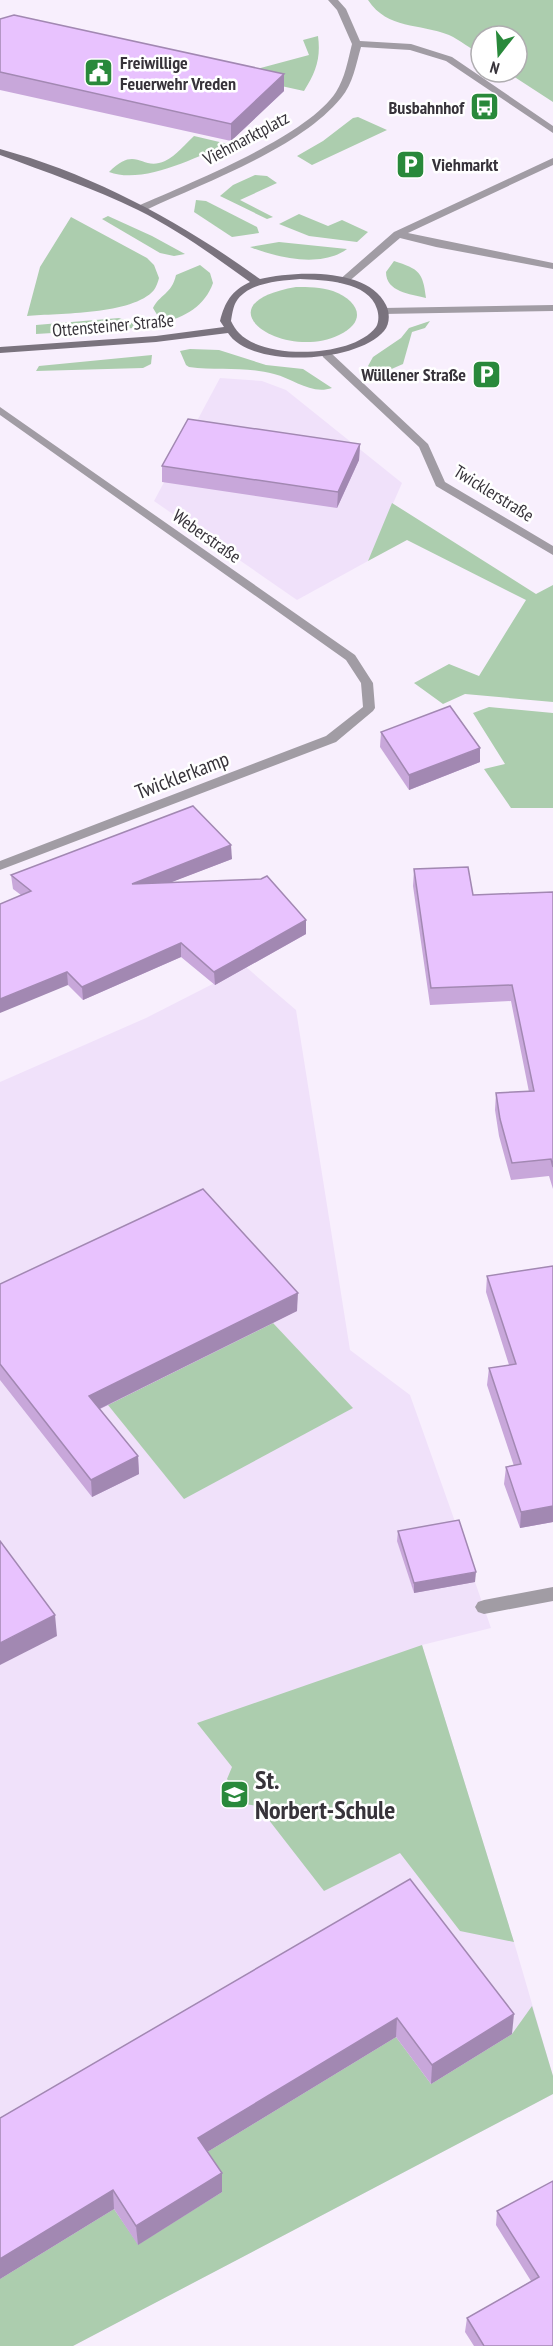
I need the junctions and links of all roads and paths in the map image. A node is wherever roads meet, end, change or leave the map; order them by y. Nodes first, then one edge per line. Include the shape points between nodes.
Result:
1 (333, 0) edge
2 (357, 44) junction
3 (553, 130) edge
4 (0, 152) edge
5 (553, 161) edge
6 (142, 208) junction
7 (398, 234) junction
8 (553, 266) edge
9 (343, 281) junction
10 (258, 283) junction
11 (553, 309) edge
12 (383, 311) junction
13 (230, 330) junction
14 (0, 350) edge
15 (327, 355) junction
16 (0, 410) edge
17 (553, 551) edge
18 (369, 708) joint
19 (0, 866) edge
20 (553, 1594) edge
21 (484, 1607) dead end

1 - 2 street
2 - 3 street via 411,47 449,59
2 - 6 street, Viehmarktplatz via 339,94 302,127
4 - 6 street
5 - 7 street
6 - 10 street via 202,243
7 - 8 street
7 - 9 street
9 - 10 street via 300,276
9 - 12 street via 370,293
10 - 13 street via 243,290 226,309
11 - 12 street
12 - 15 street via 382,325 372,338
13 - 14 street, Ottensteiner Straße
13 - 15 street via 258,349 280,354
15 - 17 street, Twicklerstraße via 424,446 440,484
16 - 18 street, Weberstraße via 351,658 367,683
18 - 19 street, Twicklerkamp via 331,739
20 - 21 street

